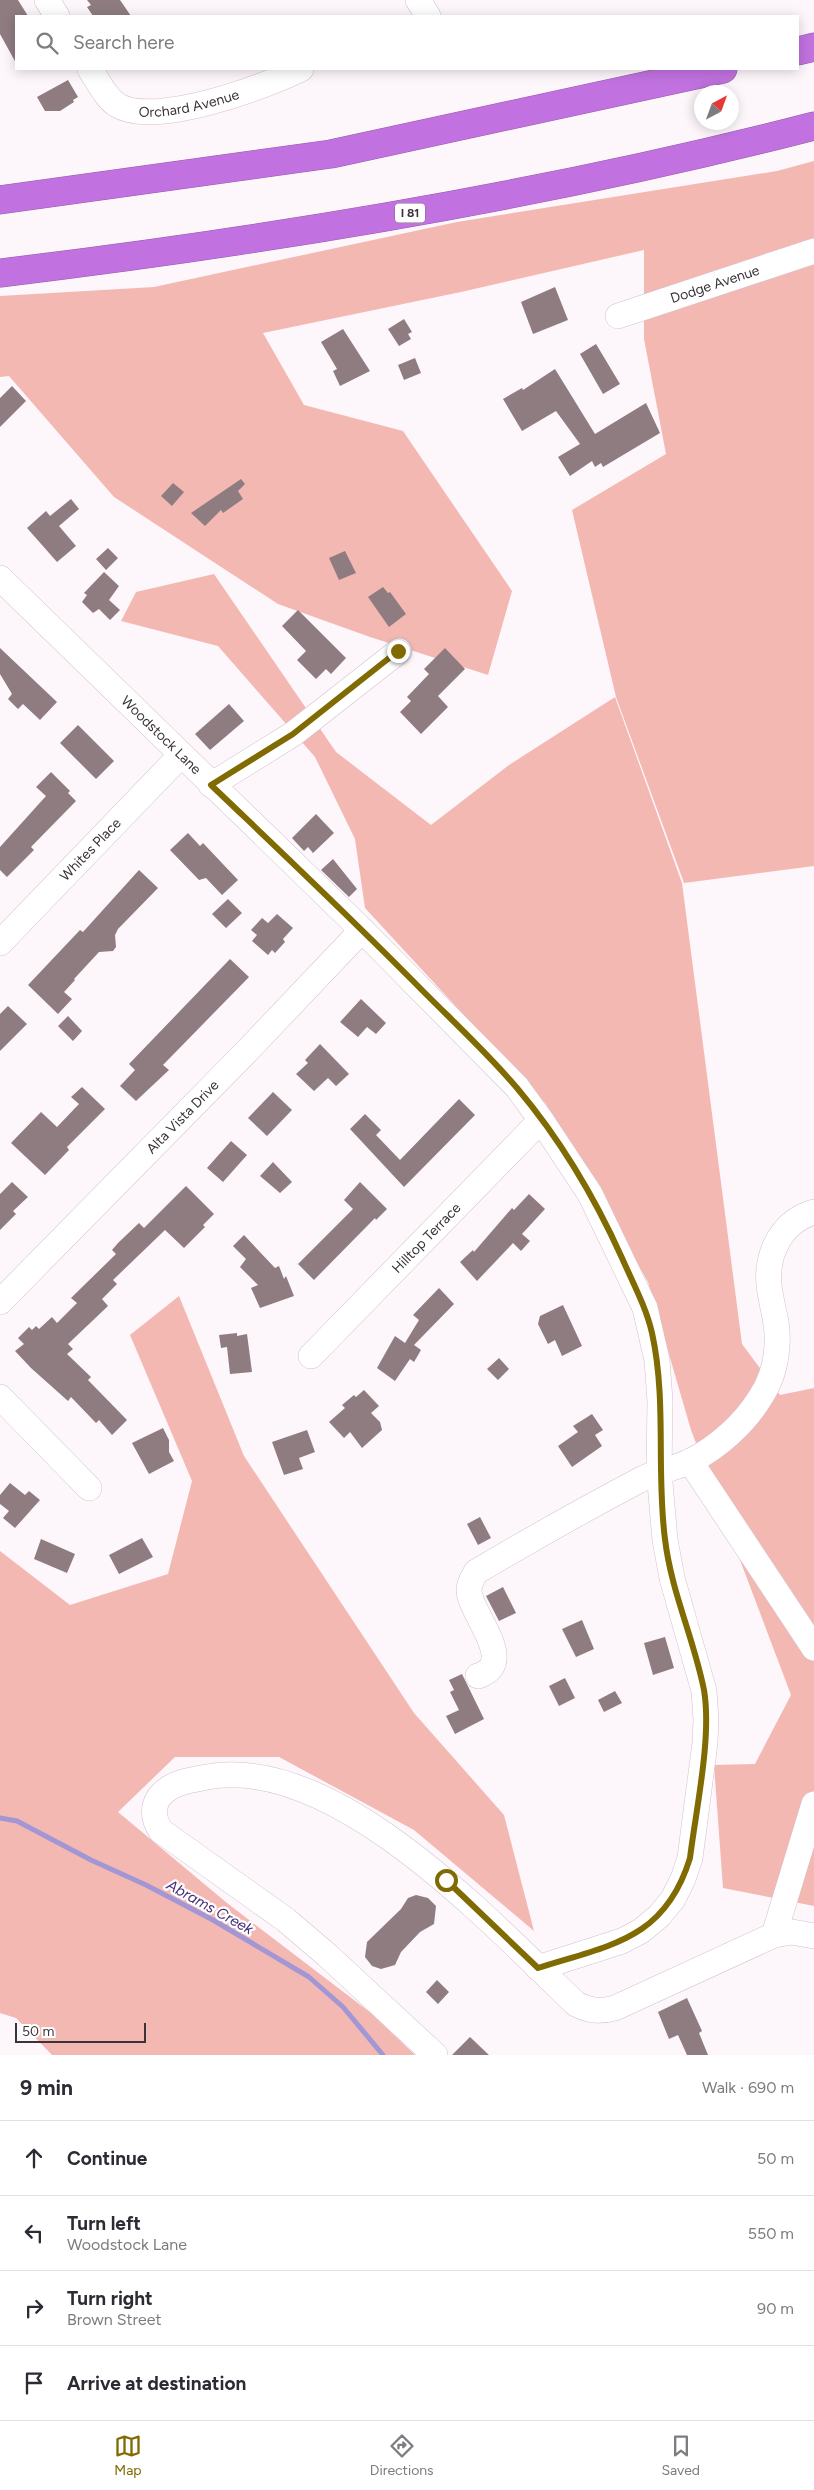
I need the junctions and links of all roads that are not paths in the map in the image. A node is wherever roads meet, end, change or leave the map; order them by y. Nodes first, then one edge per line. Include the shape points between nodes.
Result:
1 (47, 0) edge
2 (56, 15) edge
3 (814, 47) edge
4 (799, 51) edge
5 (91, 70) edge
6 (299, 70) edge
7 (718, 70) edge
8 (814, 126) edge
9 (0, 200) edge
10 (814, 252) edge
11 (0, 272) edge
12 (618, 316) dead end
13 (0, 578) edge
14 (398, 651) dead end
15 (181, 755) junction
16 (211, 785) junction
17 (362, 930) junction
18 (0, 943) edge
19 (541, 1120) junction
20 (814, 1212) edge
21 (0, 1302) edge
22 (311, 1356) dead end
23 (0, 1398) edge
24 (690, 1461) junction
25 (660, 1471) junction
26 (89, 1488) dead end
27 (814, 1648) edge
28 (478, 1676) dead end
29 (814, 1804) edge
30 (774, 1935) junction
31 (814, 1936) edge
32 (538, 1968) junction
33 (434, 2055) edge

1 - 2 street
3 - 4 highway
5 - 6 street, Orchard Avenue via 110,100 119,106 130,111 159,111 239,94
7 - 9 highway via 332,154
8 - 11 highway, I 81 via 611,174 424,211 150,254
10 - 12 street, Dodge Avenue
13 - 15 street, Woodstock Lane
14 - 16 street via 293,734
15 - 16 street, Woodstock Lane
15 - 18 street, Whites Place
16 - 17 street, Woodstock Lane
17 - 19 street, Woodstock Lane via 517,1088
17 - 21 street, Alta Vista Drive
19 - 22 street, Hilltop Terrace
19 - 25 street, Woodstock Lane via 590,1194 645,1308 657,1360
20 - 24 street via 802,1215 782,1232 769,1266 778,1344 774,1373 765,1391 736,1428
23 - 26 street
24 - 25 street
24 - 27 street
25 - 28 street via 546,1530 476,1572 471,1580 470,1598 494,1651 490,1669
25 - 32 street, Woodstock Lane via 665,1540 672,1578 704,1691 705,1743 690,1858 673,1899 641,1931 622,1941
29 - 30 street
30 - 31 street via 792,1932
30 - 32 street via 602,2012 576,2004
32 - 33 street via 446,1880 378,1830 296,1787 242,1775 215,1776 188,1781 161,1794 154,1815 161,1832 286,1920

